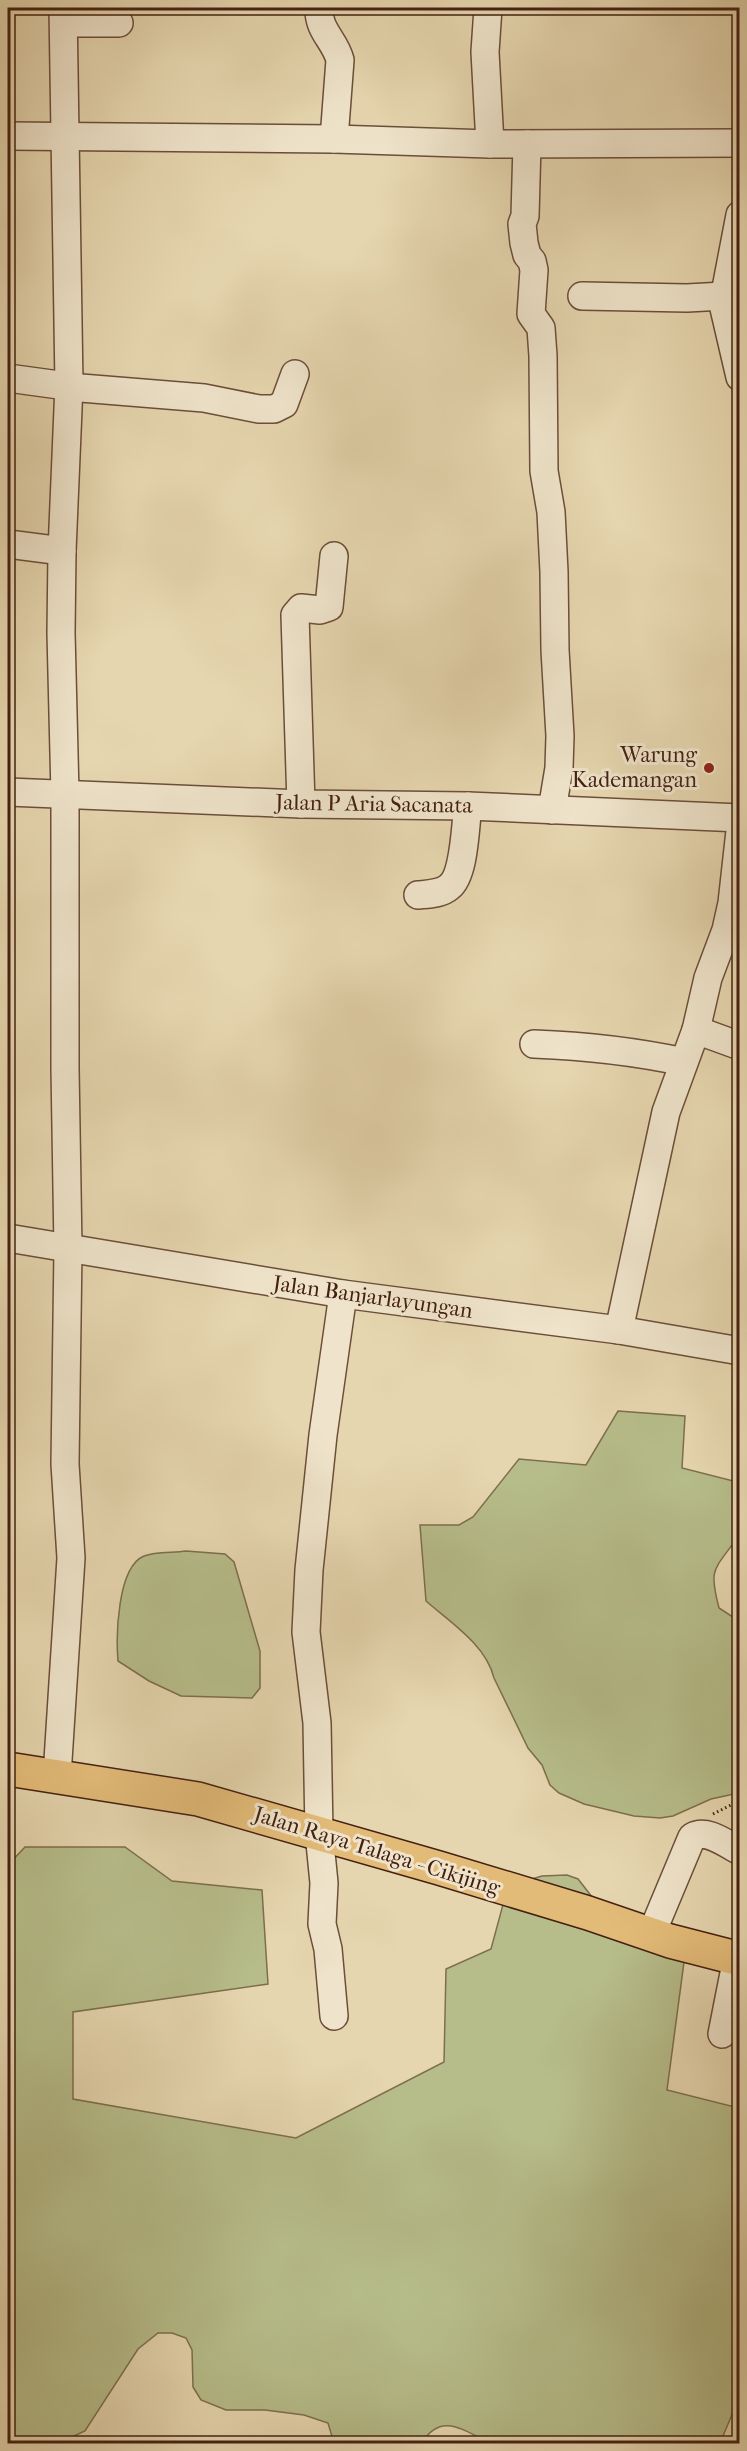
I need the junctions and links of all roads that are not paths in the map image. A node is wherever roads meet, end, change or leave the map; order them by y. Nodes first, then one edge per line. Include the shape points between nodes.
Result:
1 (319, 8) edge
2 (488, 8) edge
3 (63, 15) edge
4 (119, 22) dead end
5 (8, 136) edge
6 (66, 136) junction
7 (334, 139) junction
8 (740, 143) edge
9 (490, 144) junction
10 (527, 144) junction
11 (740, 216) edge
12 (582, 296) dead end
13 (724, 296) junction
14 (295, 374) dead end
15 (740, 377) edge
16 (8, 378) edge
17 (69, 385) junction
18 (8, 544) edge
19 (62, 551) junction
20 (334, 556) dead end
21 (8, 792) edge
22 (65, 794) junction
23 (301, 804) junction
24 (468, 806) junction
25 (552, 810) junction
26 (740, 818) edge
27 (740, 831) edge
28 (418, 895) dead end
29 (696, 1030) junction
30 (534, 1044) dead end
31 (740, 1046) edge
32 (684, 1062) junction
33 (8, 1238) edge
34 (68, 1249) junction
35 (343, 1294) junction
36 (619, 1330) junction
37 (740, 1351) edge
38 (8, 1769) edge
39 (57, 1776) junction
40 (319, 1833) junction
41 (740, 1851) edge
42 (651, 1935) junction
43 (738, 1959) edge
44 (334, 2016) dead end
45 (722, 2034) dead end

1 - 7 street via 322,28 340,60
2 - 9 street via 485,52
3 - 4 street
3 - 6 street
5 - 6 street
6 - 7 street
6 - 17 street
7 - 9 street
8 - 10 street
9 - 10 street
10 - 25 street via 522,224 534,270 531,314 541,328 544,471 551,512 560,736
11 - 13 street
12 - 13 street
13 - 15 street via 725,319
14 - 17 street via 284,405 273,409
16 - 17 street
17 - 19 street
18 - 19 street
19 - 22 street
20 - 23 street via 329,607 301,608 295,615
21 - 22 street, Jalan P Aria Sacanata
22 - 23 street, Jalan P Aria Sacanata
22 - 34 street
23 - 24 street, Jalan P Aria Sacanata
24 - 25 street, Jalan P Aria Sacanata
24 - 28 street via 461,862 451,886 439,893
25 - 26 street, Jalan P Aria Sacanata
27 - 29 street via 732,903
29 - 31 street
29 - 32 street
30 - 32 street via 613,1049
32 - 36 street via 658,1142
33 - 34 street, Jalan Banjarlayungan
34 - 35 street, Jalan Banjarlayungan
34 - 39 street via 65,1464 71,1558
35 - 36 street, Jalan Banjarlayungan
35 - 40 street via 323,1435 306,1632 317,1723
36 - 37 street, Jalan Banjarlayungan
38 - 39 main road, Jalan Raya Talaga - Cikijing
39 - 40 main road, Jalan Raya Talaga - Cikijing via 198,1799
40 - 42 main road, Jalan Raya Talaga - Cikijing
40 - 44 street via 324,1883 322,1924
41 - 42 street via 706,1833 692,1837
42 - 43 main road, Jalan Raya Talaga - Cikijing
43 - 45 street

